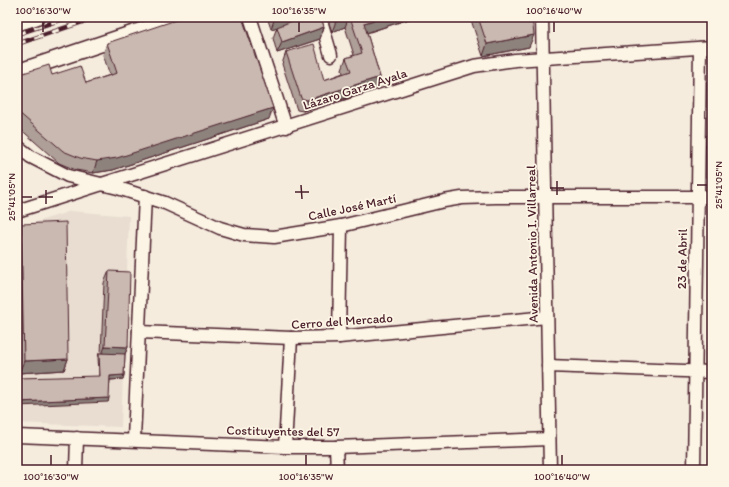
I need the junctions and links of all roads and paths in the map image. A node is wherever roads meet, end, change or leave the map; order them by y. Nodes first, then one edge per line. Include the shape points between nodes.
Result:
1 (180, 17) edge
2 (250, 17) edge
3 (320, 17) edge
4 (542, 17) edge
5 (706, 47) edge
6 (331, 55) dead end
7 (543, 58) junction
8 (17, 72) edge
9 (286, 127) junction
10 (17, 146) edge
11 (102, 184) junction
12 (145, 196) junction
13 (545, 196) junction
14 (697, 197) junction
15 (712, 197) edge
16 (17, 211) edge
17 (341, 226) junction
18 (547, 317) junction
19 (139, 332) junction
20 (339, 337) junction
21 (291, 338) junction
22 (548, 366) junction
23 (694, 371) junction
24 (712, 372) edge
25 (17, 436) edge
26 (77, 438) junction
27 (549, 438) junction
28 (134, 440) junction
29 (336, 446) junction
30 (285, 447) junction
31 (76, 470) edge
32 (337, 470) edge
33 (550, 470) edge
34 (694, 470) edge

1 - 8 main road
2 - 9 street
3 - 6 street
4 - 7 street, Avenida Antonio I. Villarreal
5 - 7 street, Lázaro Garza Ayala
5 - 14 street, 23 de Abril
7 - 9 street, Lázaro Garza Ayala via 491,63 452,72
7 - 13 street, Avenida Antonio I. Villarreal
9 - 11 street, Lázaro Garza Ayala
10 - 11 street, Calle José Martí via 31,157 68,176
11 - 12 street, Calle José Martí
11 - 16 street, Lázaro Garza Ayala
12 - 17 street, Calle José Martí via 220,228 244,235 274,237
12 - 19 street
13 - 14 street, Calle José Martí
13 - 17 street, Calle José Martí via 462,198
13 - 18 street, Avenida Antonio I. Villarreal
14 - 15 street, Calle José Martí
14 - 23 street, 23 de Abril
17 - 20 street
18 - 20 street, Cerro del Mercado
18 - 22 street, Avenida Antonio I. Villarreal
19 - 21 street, Cerro del Mercado
19 - 28 street
20 - 21 street, Cerro del Mercado
21 - 30 street
22 - 23 street
22 - 27 street, Avenida Antonio I. Villarreal
23 - 24 street
23 - 34 street, 23 de Abril
25 - 26 street, Costituyentes del 57
26 - 28 street, Costituyentes del 57
26 - 31 street
27 - 29 street, Costituyentes del 57
27 - 33 street, Avenida Antonio I. Villarreal
28 - 30 street, Costituyentes del 57
29 - 30 street, Costituyentes del 57
29 - 32 street

